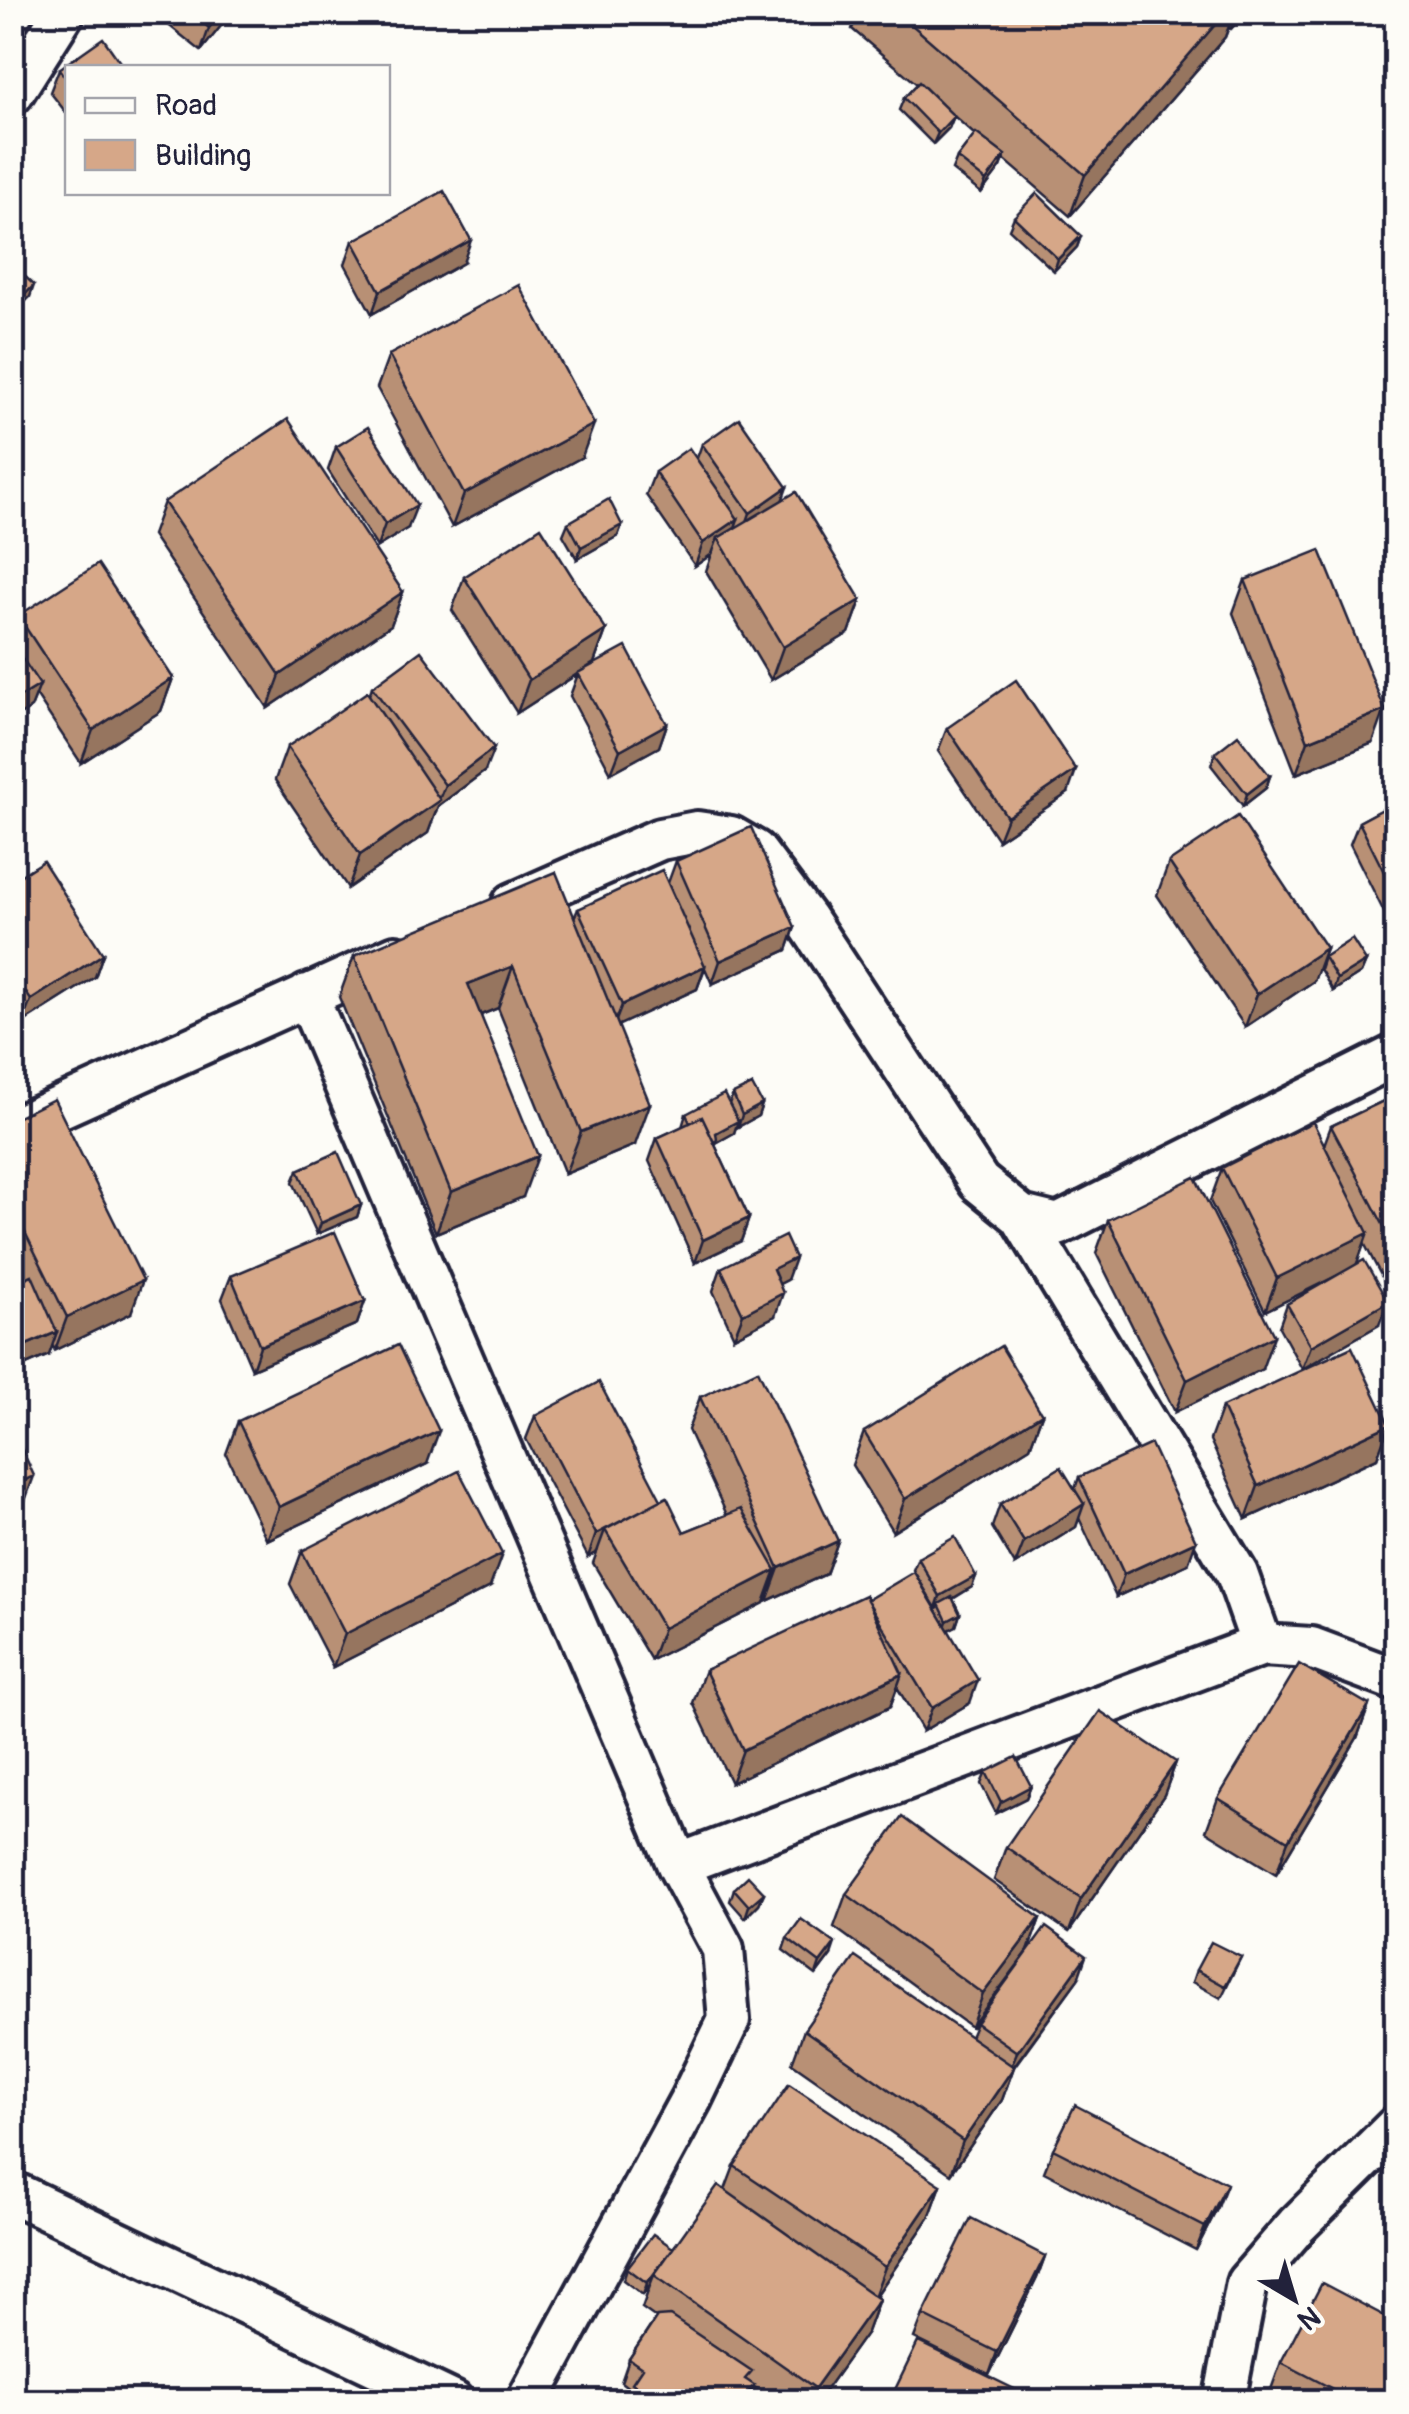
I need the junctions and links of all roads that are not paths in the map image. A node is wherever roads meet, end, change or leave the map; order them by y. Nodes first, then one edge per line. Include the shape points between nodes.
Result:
1 (64, 12) edge
2 (12, 94) edge
3 (484, 917) edge
4 (431, 940) edge
5 (308, 995) junction
6 (1396, 1055) edge
7 (12, 1129) edge
8 (1021, 1216) junction
9 (1262, 1645) junction
10 (1396, 1680) edge
11 (678, 1865) junction
12 (1396, 2127) edge
13 (12, 2192) edge
14 (453, 2402) edge
15 (527, 2402) edge
16 (1224, 2402) edge

1 - 2 street
3 - 8 street via 660,840 697,832 732,837 755,851 806,919 979,1182
4 - 5 street
5 - 7 street
5 - 11 street
6 - 8 street via 1058,1225
8 - 9 street via 1237,1574
9 - 10 street via 1311,1648
9 - 11 street
11 - 15 street via 722,1949 729,2020
12 - 16 street via 1247,2282
13 - 14 street

